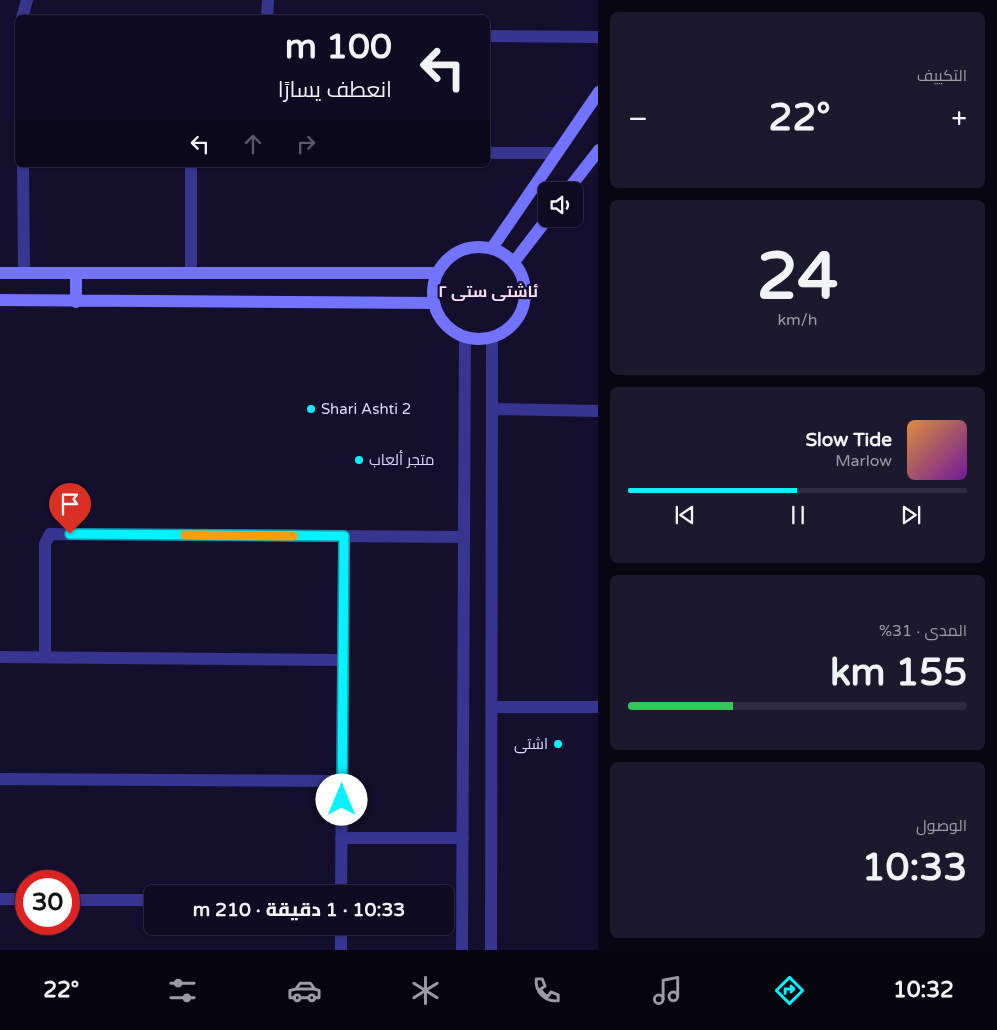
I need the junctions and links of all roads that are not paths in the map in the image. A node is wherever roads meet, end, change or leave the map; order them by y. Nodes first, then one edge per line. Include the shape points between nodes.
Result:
1 (27, 0) edge
2 (268, 0) edge
3 (23, 15) edge
4 (267, 15) edge
5 (490, 36) edge
6 (598, 37) edge
7 (598, 92) edge
8 (598, 150) edge
9 (490, 153) edge
10 (556, 154) junction
11 (23, 167) edge
12 (191, 167) edge
13 (574, 182) edge
14 (541, 227) edge
15 (492, 248) junction
16 (514, 262) junction
17 (0, 273) edge
18 (24, 273) junction
19 (76, 273) junction
20 (437, 273) junction
21 (191, 274) junction
22 (0, 300) edge
23 (76, 302) junction
24 (434, 303) junction
25 (465, 337) junction
26 (492, 337) junction
27 (492, 409) junction
28 (598, 410) edge
29 (344, 536) junction
30 (464, 537) junction
31 (0, 657) edge
32 (45, 658) junction
33 (343, 660) junction
34 (491, 707) junction
35 (598, 707) edge
36 (0, 779) edge
37 (342, 781) junction
38 (341, 838) junction
39 (463, 838) junction
40 (341, 885) edge
41 (0, 899) edge
42 (15, 899) edge
43 (80, 900) edge
44 (144, 900) edge
45 (341, 935) edge
46 (341, 950) edge
47 (462, 950) edge
48 (491, 950) edge

1 - 3 street
2 - 4 street
5 - 6 street
7 - 10 street
8 - 13 street
9 - 10 street
10 - 15 street
11 - 18 street
12 - 21 street
14 - 16 street
15 - 16 street
15 - 20 street via 466,248 444,262
16 - 26 street via 525,283 524,306 512,326
17 - 18 street
18 - 19 street
19 - 21 street
19 - 23 street
20 - 21 street
20 - 24 street
22 - 23 street
23 - 24 street
24 - 25 street via 445,324
25 - 26 street
25 - 30 street
26 - 27 street
27 - 28 street
27 - 34 street
29 - 30 street
29 - 32 street via 50,534 45,544
29 - 33 street
30 - 39 street
31 - 32 street
32 - 33 street
33 - 37 street
34 - 35 street
34 - 48 street
36 - 37 street
37 - 38 street
38 - 39 street
38 - 40 street
39 - 47 street
41 - 42 street
43 - 44 street
45 - 46 street

